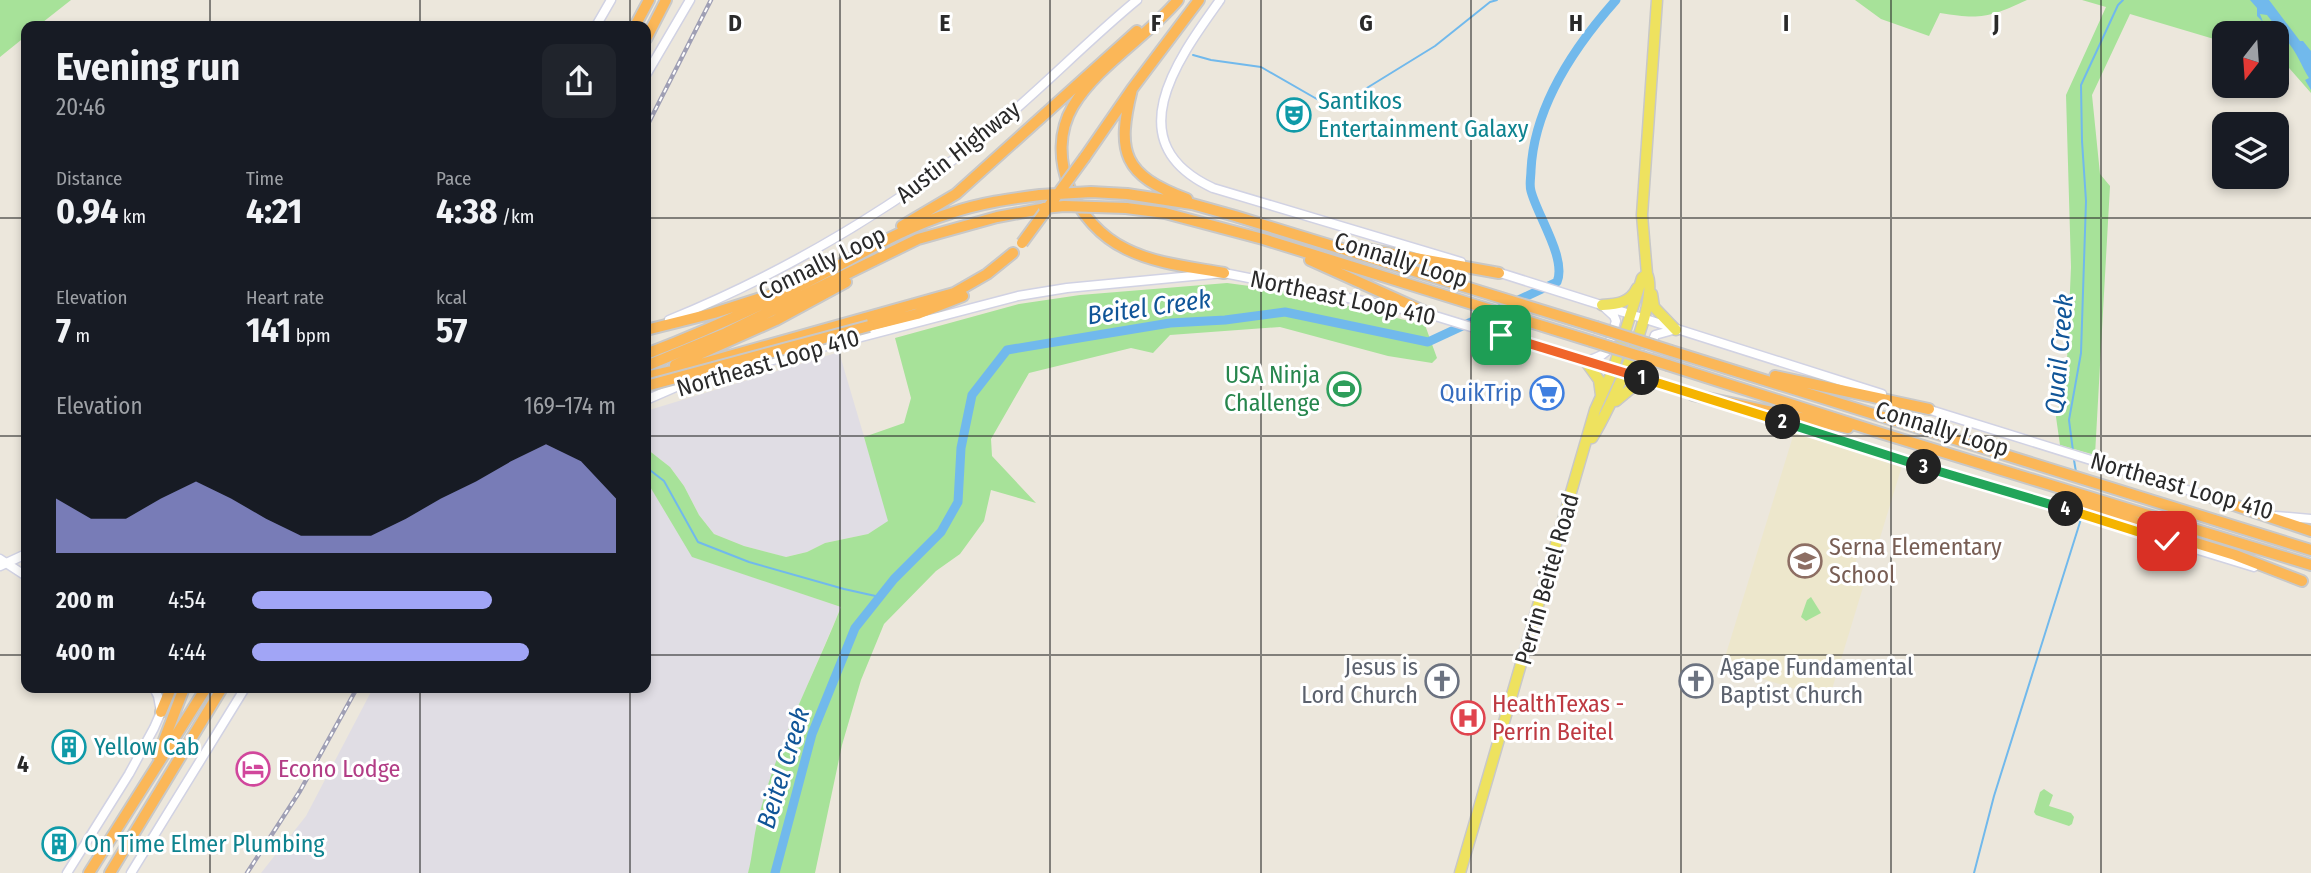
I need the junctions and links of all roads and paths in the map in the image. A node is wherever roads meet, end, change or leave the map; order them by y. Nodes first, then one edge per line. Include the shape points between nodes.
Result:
1 (611, 0) edge
2 (649, 0) edge
3 (666, 0) edge
4 (690, 0) edge
5 (1137, 0) edge
6 (1178, 0) edge
7 (1199, 0) edge
8 (1220, 0) edge
9 (1657, 0) edge
10 (599, 21) edge
11 (638, 21) edge
12 (651, 29) edge
13 (651, 66) edge
14 (1132, 89) junction
15 (1235, 216) junction
16 (1298, 237) junction
17 (1263, 239) junction
18 (870, 247) junction
19 (893, 252) junction
20 (1013, 253) junction
21 (1224, 273) junction
22 (1499, 273) junction
23 (1646, 277) junction
24 (809, 281) junction
25 (1602, 305) junction
26 (1432, 315) junction
27 (1637, 317) junction
28 (651, 328) edge
29 (651, 329) edge
30 (1676, 330) junction
31 (667, 346) junction
32 (651, 348) edge
33 (1671, 351) junction
34 (651, 352) edge
35 (1586, 362) junction
36 (651, 364) edge
37 (690, 367) junction
38 (1614, 370) junction
39 (1625, 373) junction
40 (651, 375) edge
41 (651, 376) edge
42 (1658, 383) junction
43 (651, 386) edge
44 (651, 387) edge
45 (1693, 395) junction
46 (1601, 397) junction
47 (651, 398) edge
48 (1611, 406) junction
49 (1929, 410) junction
50 (1881, 433) junction
51 (1587, 445) junction
52 (2213, 498) junction
53 (2103, 504) junction
54 (2311, 519) edge
55 (2311, 531) edge
56 (2311, 550) edge
57 (21, 556) edge
58 (2, 563) edge
59 (2311, 565) edge
60 (21, 573) edge
61 (2306, 583) edge
62 (156, 693) edge
63 (169, 693) edge
64 (182, 693) edge
65 (203, 693) edge
66 (219, 693) edge
67 (224, 693) edge
68 (242, 693) edge
69 (161, 712) junction
70 (186, 748) junction
71 (152, 775) junction
72 (67, 873) edge
73 (89, 873) edge
74 (110, 873) edge
75 (131, 873) edge
76 (1460, 873) edge

1 - 10 main road
2 - 11 highway
3 - 12 highway
4 - 13 main road
5 - 28 main road, Austin Highway via 974,144 893,202 722,299
6 - 18 highway via 1108,56 956,194
6 - 21 highway via 1091,82 1074,105 1062,146 1063,171 1088,218 1111,240 1150,259
7 - 14 highway
8 - 22 main road, Northeast Loop 410 via 1168,86 1161,113 1163,138 1174,160 1191,177 1213,188
9 - 23 main road, Perrin Beitel Road via 1642,215
14 - 15 highway via 1123,131 1127,153 1137,170 1156,186
14 - 20 highway, bridge
15 - 16 highway, Connally Loop
15 - 18 highway, Connally Loop, bridge via 1127,194 1040,195 949,213
16 - 22 highway
16 - 33 highway, Connally Loop, bridge
17 - 19 highway, Connally Loop, bridge via 1165,213 1063,206 957,227
17 - 26 highway
17 - 50 highway, Connally Loop, bridge
18 - 24 highway, Connally Loop
19 - 36 highway, Connally Loop
19 - 40 highway via 776,320
20 - 37 highway via 954,293
20 - 44 highway, bridge via 993,275 960,298 917,314
21 - 26 main road, Northeast Loop 410
21 - 47 main road, Northeast Loop 410 via 1018,296 685,383
22 - 25 main road, Northeast Loop 410
23 - 25 main road via 1622,303
23 - 27 main road, Perrin Beitel Road
23 - 30 main road via 1654,307
24 - 29 highway
24 - 31 highway, Connally Loop
25 - 27 main road, Northeast Loop 410
25 - 35 main road via 1614,316 1615,324 1607,351
26 - 35 main road, Northeast Loop 410
27 - 30 main road, Northeast Loop 410
27 - 38 main road, Perrin Beitel Road
27 - 39 main road, Perrin Beitel Road
30 - 42 main road via 1651,340 1643,367
30 - 49 main road, Northeast Loop 410
31 - 32 highway
31 - 34 highway, Connally Loop
33 - 49 highway
33 - 56 highway, Connally Loop
35 - 38 main road, Northeast Loop 410
35 - 46 main road via 1599,380
37 - 41 highway
37 - 43 highway
38 - 39 main road, Northeast Loop 410
38 - 46 main road, Perrin Beitel Road
39 - 42 main road, Northeast Loop 410
39 - 48 main road, Perrin Beitel Road
42 - 45 main road, Northeast Loop 410
42 - 48 main road via 1633,387
45 - 50 highway
45 - 61 main road, Northeast Loop 410
46 - 51 main road, Perrin Beitel Road
48 - 51 main road, Perrin Beitel Road
49 - 52 main road, Northeast Loop 410
50 - 53 highway, Connally Loop
51 - 76 main road, Perrin Beitel Road
52 - 54 main road, Northeast Loop 410 via 2275,516
52 - 55 highway
53 - 59 highway, Connally Loop
53 - 61 highway via 2170,535
57 - 58 main road
58 - 60 main road
62 - 69 main road
63 - 69 highway
64 - 71 highway
65 - 71 highway
66 - 70 highway
67 - 70 highway
68 - 75 main road
69 - 72 main road via 132,769
70 - 74 highway
71 - 73 highway

